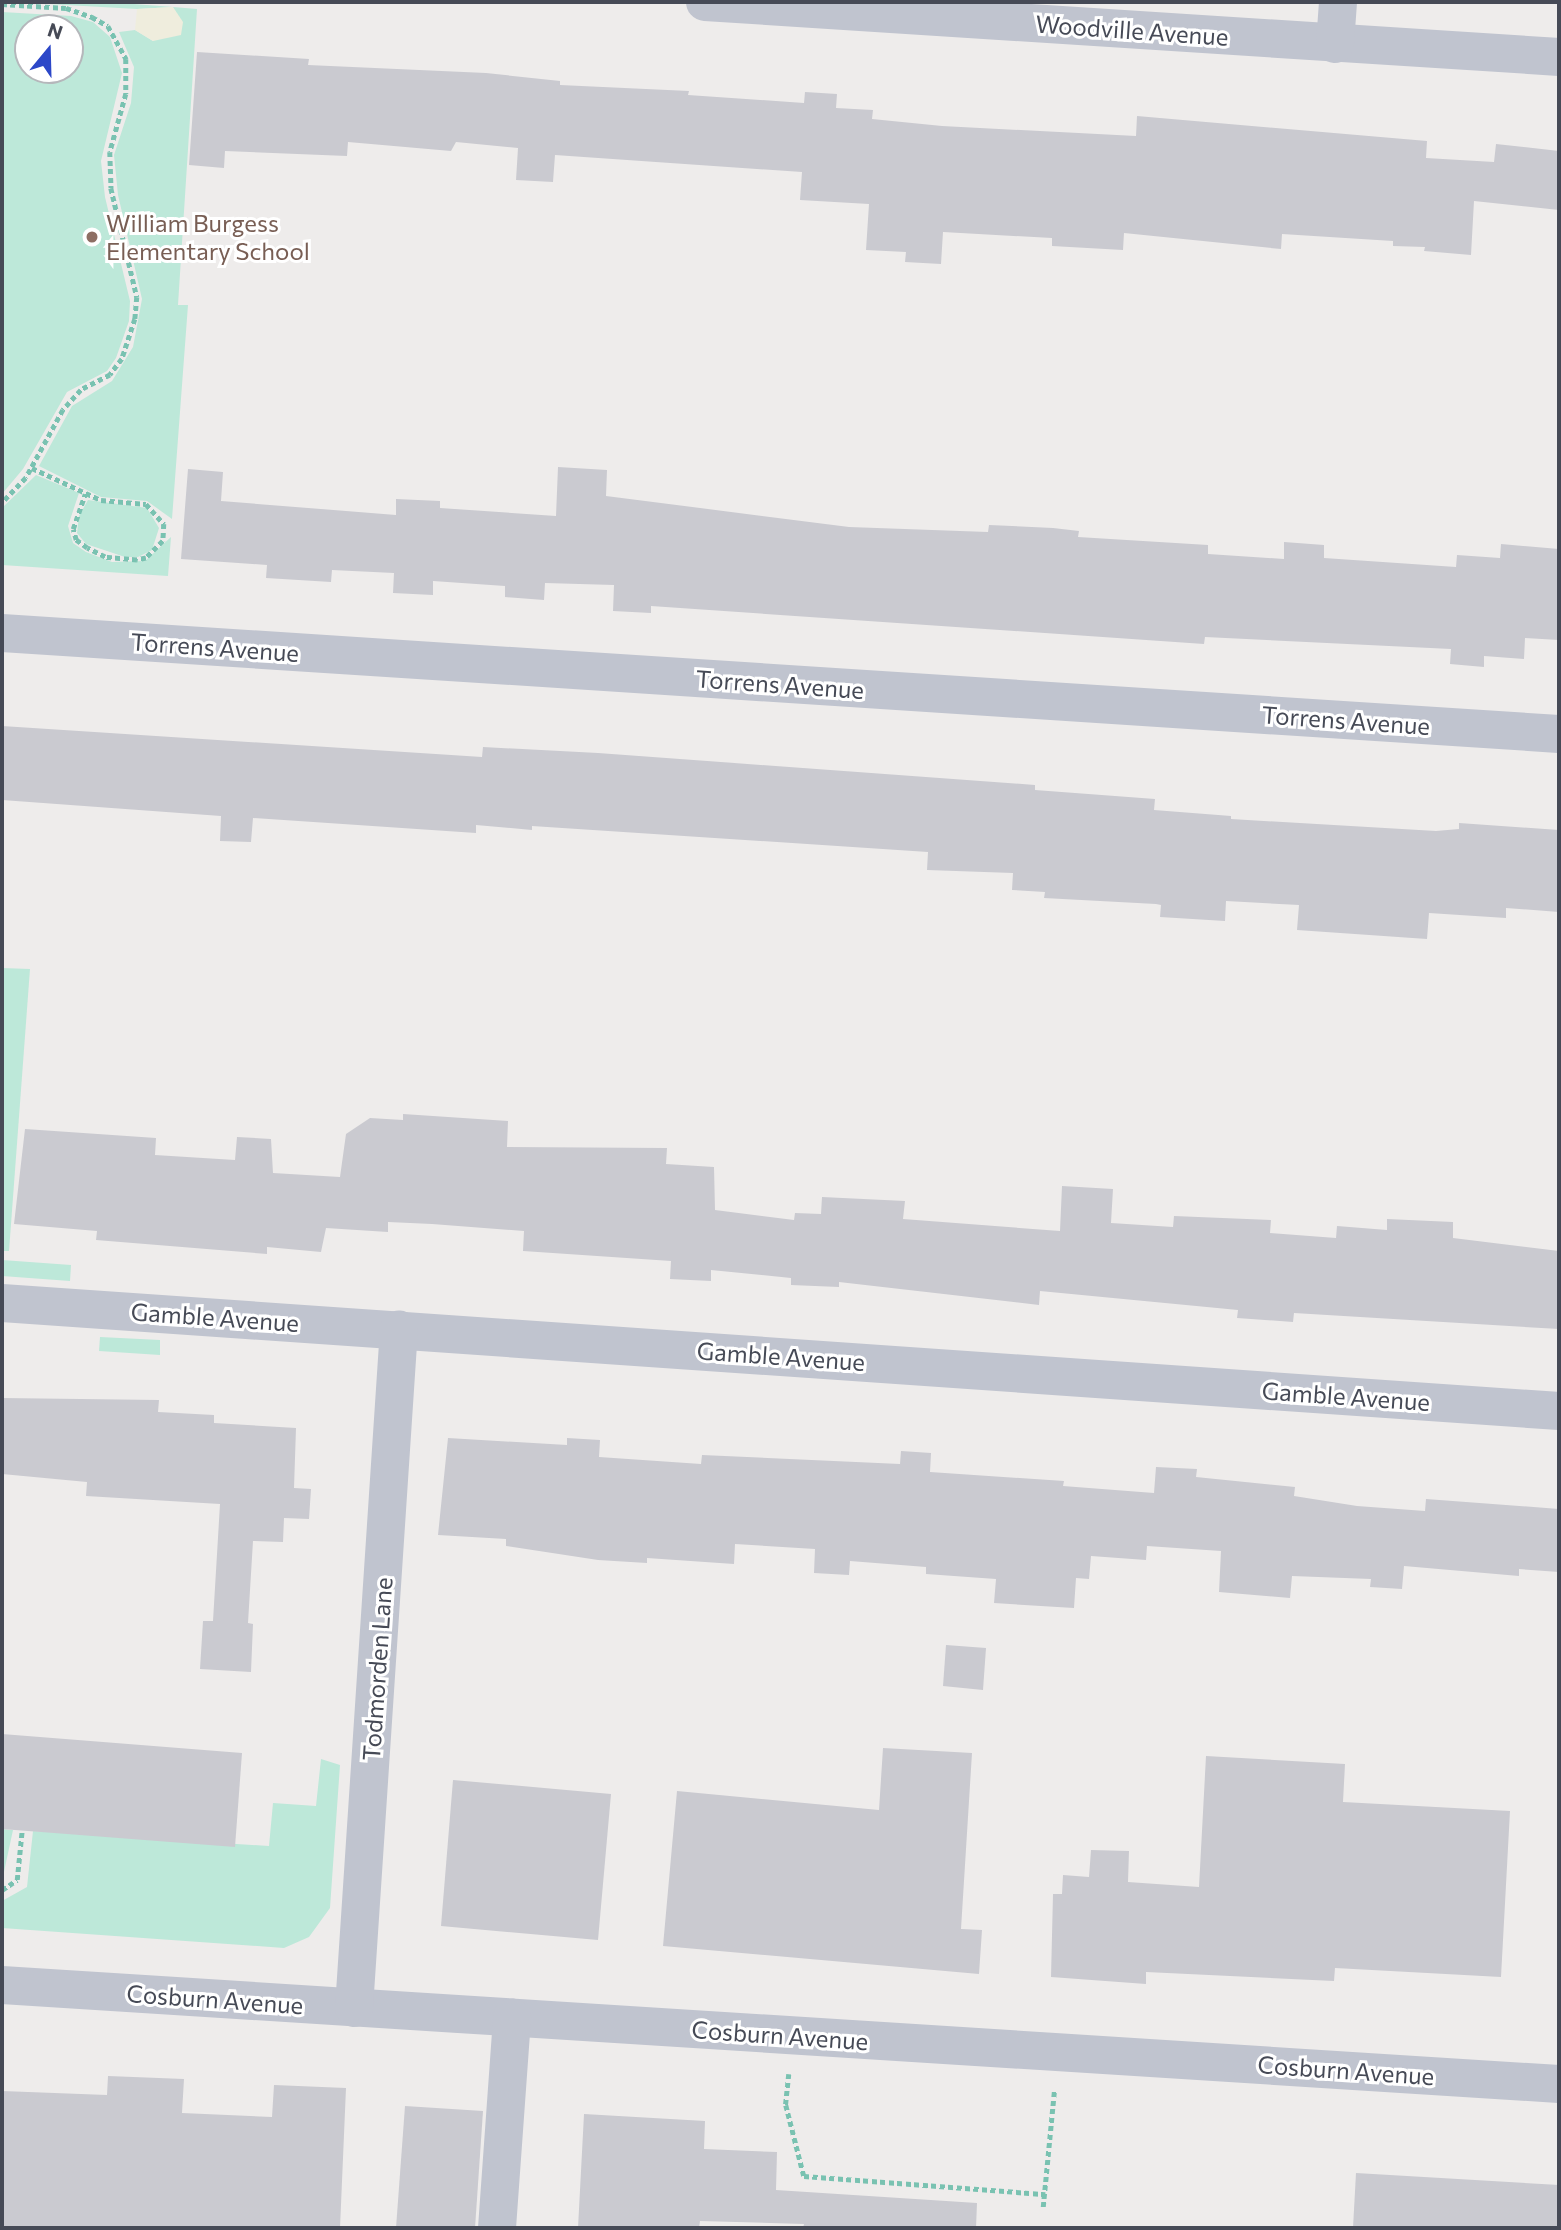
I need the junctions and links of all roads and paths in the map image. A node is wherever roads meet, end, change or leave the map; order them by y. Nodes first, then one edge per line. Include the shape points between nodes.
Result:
1 (705, 2) edge
2 (1338, 2) edge
3 (2, 4) edge
4 (816, 6) edge
5 (1335, 44) junction
6 (1559, 57) edge
7 (32, 468) junction
8 (85, 494) junction
9 (2, 503) edge
10 (2, 633) edge
11 (1559, 734) edge
12 (2, 1303) edge
13 (399, 1329) junction
14 (1559, 1411) edge
15 (22, 1830) dead end
16 (2, 1890) edge
17 (2, 1985) edge
18 (354, 2008) junction
19 (512, 2018) junction
20 (789, 2073) dead end
21 (1559, 2084) edge
22 (1054, 2091) dead end
23 (1045, 2194) junction
24 (1043, 2207) dead end
25 (497, 2228) edge

1 - 4 street, Woodville Avenue
2 - 5 street
3 - 7 path via 66,8 92,18 108,26 126,59 126,94 110,152 111,188 137,297 135,319 122,359 110,376 81,390 63,410
4 - 5 street, Woodville Avenue
5 - 6 street, Woodville Avenue
7 - 8 path
7 - 9 path
8 - 8 path via 146,504 164,524 163,541 146,558 137,560 105,556 87,548 76,540 73,528
10 - 11 street, Torrens Avenue
12 - 13 street, Gamble Avenue
13 - 14 street, Gamble Avenue
13 - 18 street, Todmorden Lane
15 - 16 path via 17,1880
17 - 18 street, Cosburn Avenue
18 - 19 street, Cosburn Avenue
19 - 21 street, Cosburn Avenue
19 - 25 street
20 - 23 path via 786,2105 804,2176
22 - 23 path
23 - 24 path

